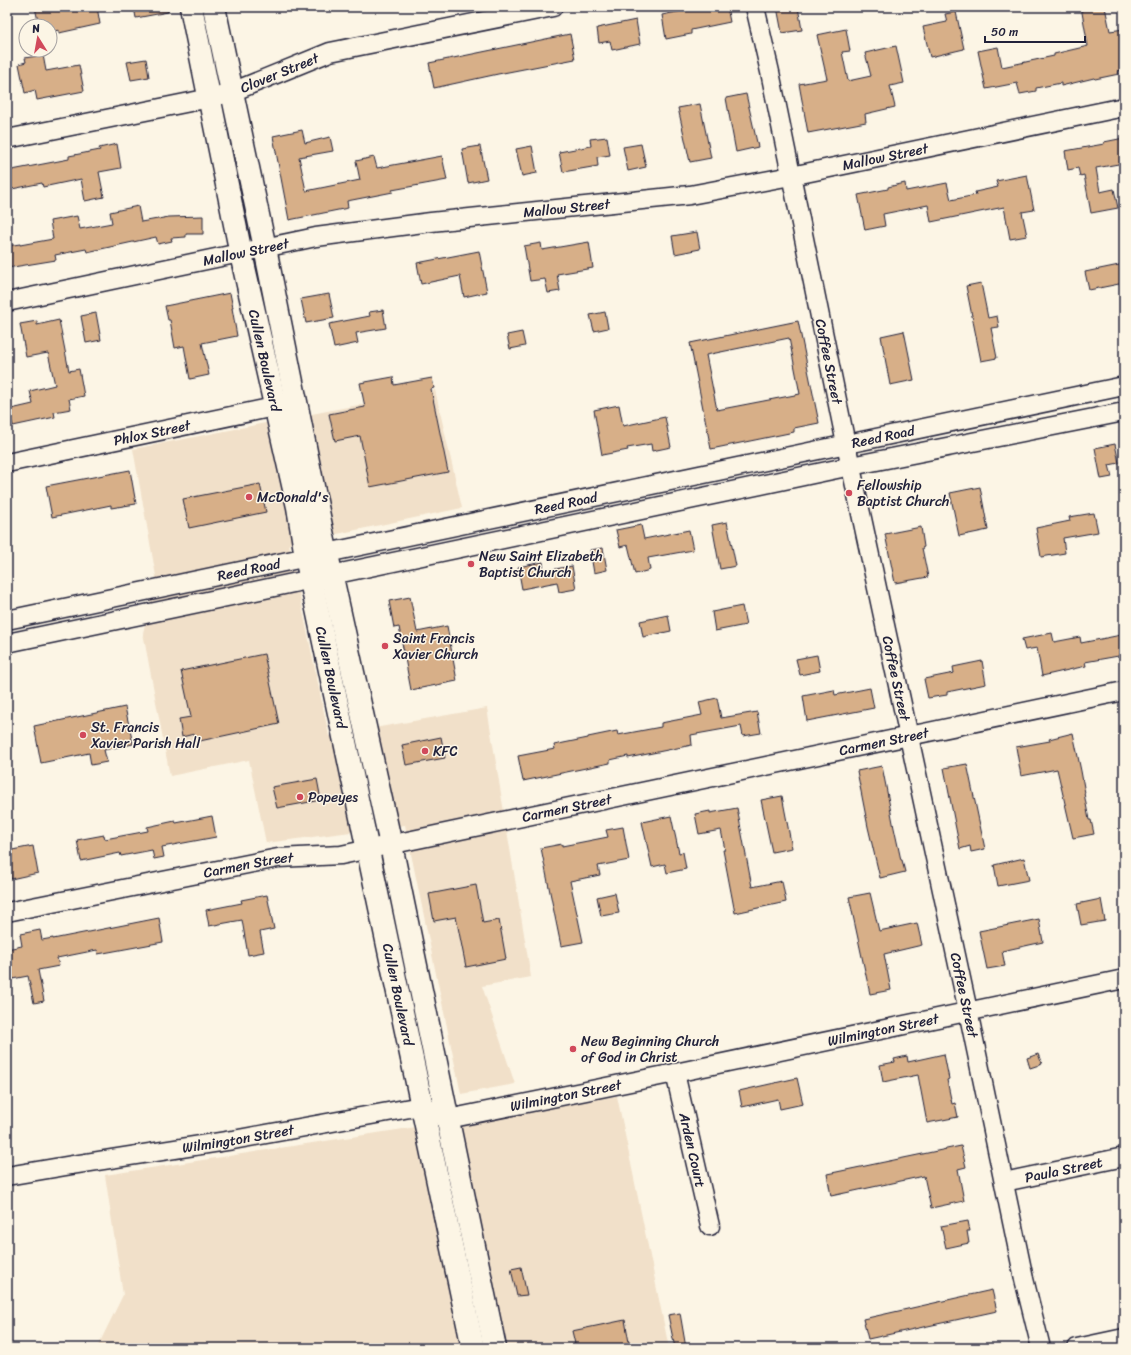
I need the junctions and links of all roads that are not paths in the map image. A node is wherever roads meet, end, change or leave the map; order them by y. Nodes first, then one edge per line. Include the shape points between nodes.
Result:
1 (191, 7) edge
2 (214, 7) edge
3 (553, 7) edge
4 (755, 7) edge
5 (232, 92) junction
6 (210, 98) junction
7 (1124, 107) edge
8 (7, 139) edge
9 (791, 176) junction
10 (265, 248) junction
11 (241, 254) junction
12 (7, 302) edge
13 (1123, 392) edge
14 (286, 405) junction
15 (1124, 412) edge
16 (846, 444) junction
17 (7, 463) edge
18 (850, 466) junction
19 (538, 509) junction
20 (542, 531) junction
21 (327, 553) junction
22 (306, 557) junction
23 (332, 576) junction
24 (310, 580) junction
25 (96, 601) junction
26 (7, 620) edge
27 (100, 624) junction
28 (7, 643) edge
29 (1124, 691) edge
30 (908, 736) junction
31 (391, 845) junction
32 (367, 849) junction
33 (7, 912) edge
34 (1124, 979) edge
35 (968, 1011) junction
36 (675, 1073) junction
37 (421, 1106) junction
38 (448, 1119) junction
39 (1124, 1157) edge
40 (7, 1176) edge
41 (1004, 1182) junction
42 (710, 1226) dead end
43 (487, 1307) junction
44 (465, 1313) junction
45 (1124, 1338) edge
46 (473, 1348) edge
47 (495, 1348) edge
48 (1041, 1348) edge
49 (1077, 1348) edge

1 - 6 main road, Cullen Boulevard
2 - 5 main road, Cullen Boulevard
3 - 5 street, Clover Street via 330,52
4 - 9 street, Coffee Street
5 - 6 street, Clover Street
5 - 10 main road, Cullen Boulevard
6 - 8 street, Clover Street
6 - 11 main road, Cullen Boulevard
7 - 9 street, Mallow Street
9 - 10 street, Mallow Street via 690,195 431,222 316,237
9 - 16 street, Coffee Street
10 - 11 street, Mallow Street
10 - 14 main road, Cullen Boulevard
11 - 12 street, Mallow Street
11 - 14 main road, Cullen Boulevard
13 - 16 street, Reed Road
14 - 17 street, Phlox Street
14 - 21 main road, Cullen Boulevard
14 - 22 main road, Cullen Boulevard
15 - 18 street, Reed Road
16 - 18 street, Coffee Street
16 - 19 street, Reed Road
18 - 20 street, Reed Road
18 - 30 street, Coffee Street
19 - 20 street
19 - 21 street, Reed Road
20 - 23 street, Reed Road
21 - 22 street, Reed Road
21 - 23 main road, Cullen Boulevard
22 - 24 main road, Cullen Boulevard
22 - 25 street, Reed Road
23 - 24 street, Reed Road
23 - 31 main road, Cullen Boulevard
24 - 27 street, Reed Road
24 - 32 main road, Cullen Boulevard
25 - 26 street, Reed Road
25 - 27 street
27 - 28 street, Reed Road
29 - 30 street, Carmen Street
30 - 31 street, Carmen Street
30 - 35 street, Coffee Street
31 - 32 street, Carmen Street
31 - 38 main road, Cullen Boulevard
32 - 33 street, Carmen Street via 341,855 278,858
32 - 37 main road, Cullen Boulevard
34 - 35 street, Wilmington Street
35 - 36 street, Wilmington Street
35 - 41 street, Coffee Street
36 - 38 street, Wilmington Street
36 - 42 street, Arden Court
37 - 38 street
37 - 40 street, Wilmington Street via 234,1140
37 - 44 main road, Cullen Boulevard
38 - 43 main road, Cullen Boulevard
39 - 41 street, Paula Street
41 - 48 street, Coffee Street
43 - 44 main road
43 - 47 main road, Cullen Boulevard
44 - 46 main road, Cullen Boulevard
45 - 49 street

